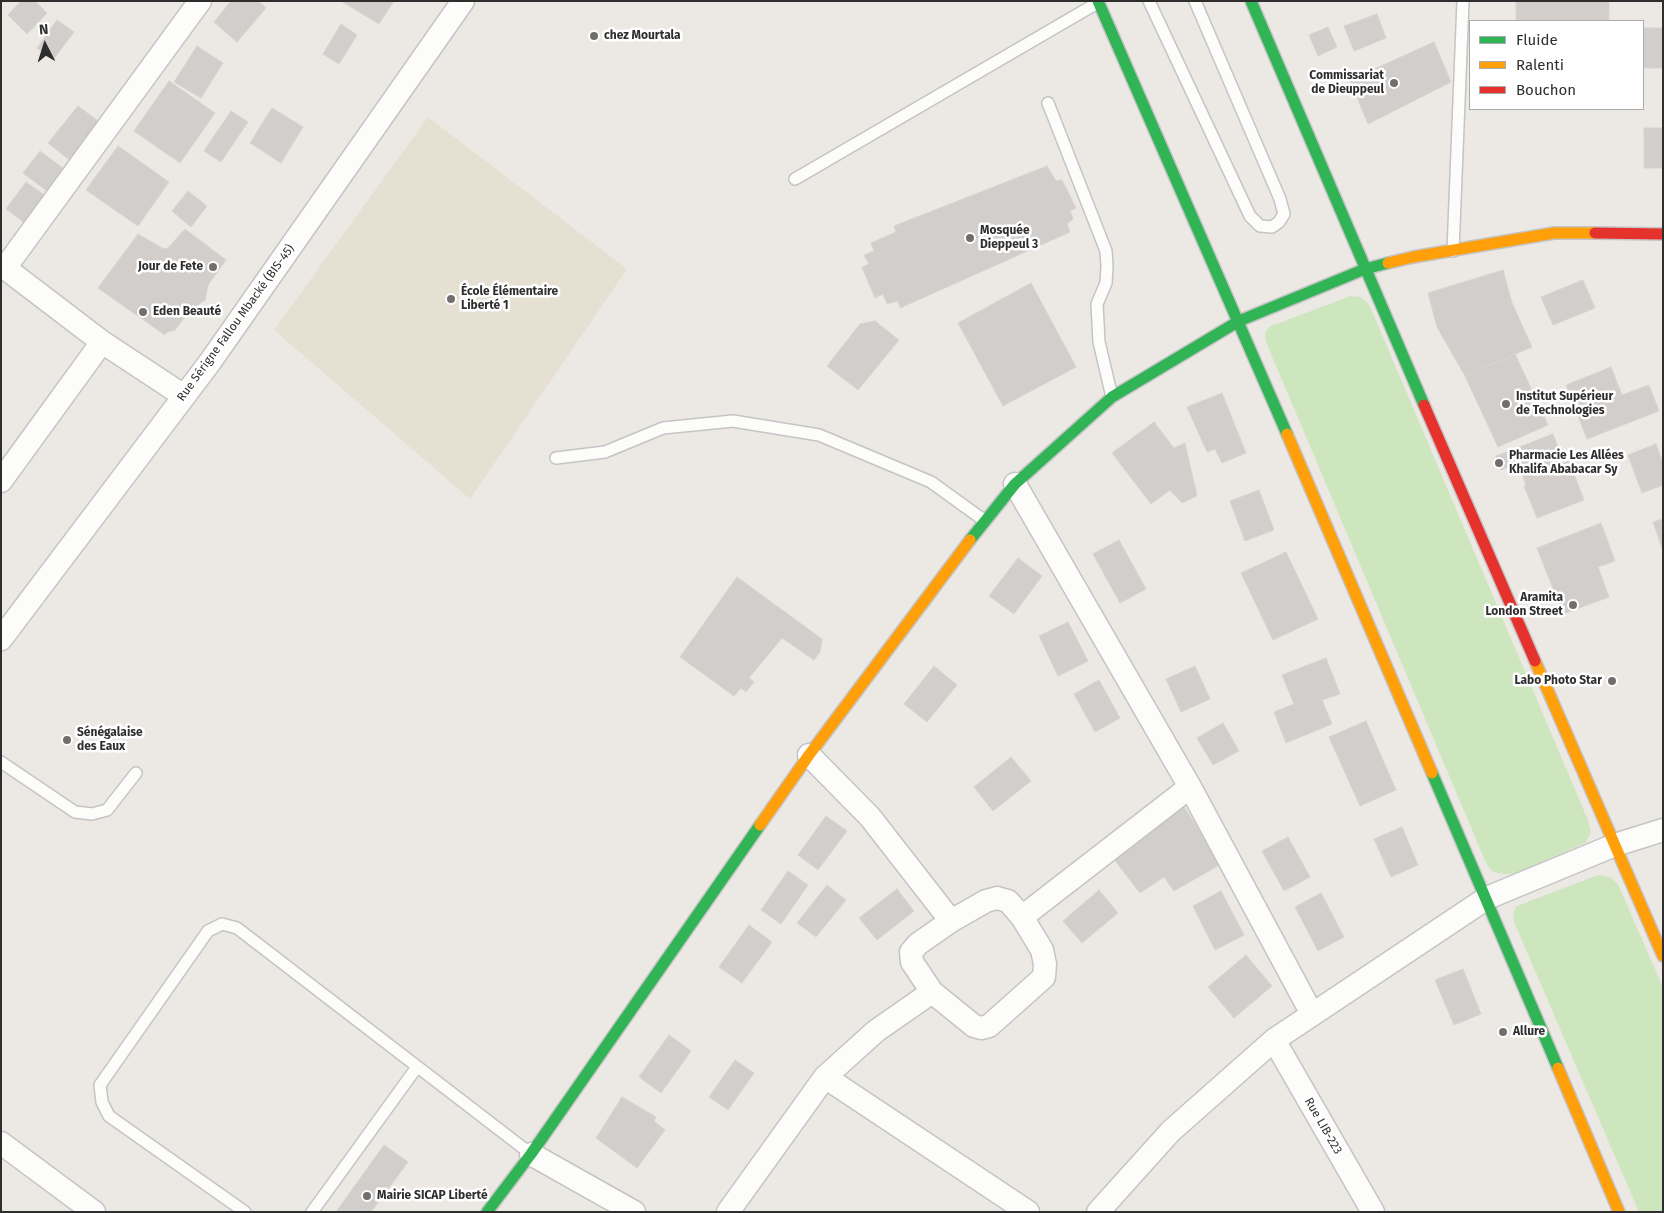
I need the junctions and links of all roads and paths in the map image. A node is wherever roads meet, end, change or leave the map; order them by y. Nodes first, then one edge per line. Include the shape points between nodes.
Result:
1 (200, 1) edge
2 (463, 1) edge
3 (1149, 1) edge
4 (1195, 1) edge
5 (1251, 1) edge
6 (1463, 1) edge
7 (1099, 2) edge
8 (1048, 103) dead end
9 (795, 179) dead end
10 (1663, 234) edge
11 (1453, 251) junction
12 (3, 267) edge
13 (1365, 269) junction
14 (1239, 321) junction
15 (102, 342) junction
16 (184, 396) junction
17 (1112, 397) junction
18 (556, 458) dead end
19 (1, 481) edge
20 (1015, 484) junction
21 (985, 521) junction
22 (1, 639) edge
23 (809, 756) junction
24 (1, 762) edge
25 (136, 773) dead end
26 (1190, 786) junction
27 (1663, 830) edge
28 (1615, 845) junction
29 (1487, 898) junction
30 (1022, 917) junction
31 (951, 921) junction
32 (1663, 956) edge
33 (932, 992) junction
34 (1312, 1014) junction
35 (1274, 1040) junction
36 (417, 1067) junction
37 (824, 1077) junction
38 (1, 1143) edge
39 (531, 1154) junction
40 (85, 1209) edge
41 (245, 1212) edge
42 (312, 1212) edge
43 (487, 1212) edge
44 (634, 1212) edge
45 (728, 1212) edge
46 (1028, 1212) edge
47 (1098, 1212) edge
48 (1373, 1212) edge
49 (1619, 1212) edge

1 - 12 street
2 - 16 street, Rue Sérigne Fallou Mbacké (BIS-45)
3 - 4 lane via 1250,216 1260,226 1272,227 1284,214 1280,199
5 - 13 street
6 - 11 lane
7 - 9 lane
7 - 14 street
8 - 17 lane via 1106,251 1106,283 1097,304 1099,342
10 - 11 street via 1554,233
11 - 13 street
12 - 15 street
13 - 14 street
13 - 28 street
14 - 17 street
14 - 29 street
15 - 16 street
15 - 19 street
16 - 22 street, Rue Sérigne Fallou Mbacké (BIS-45)
17 - 20 street
18 - 21 lane via 604,452 663,428 733,421 819,435 931,482
20 - 21 street
20 - 26 street
21 - 23 street
23 - 31 street via 870,817
23 - 39 street
24 - 25 lane via 75,812 92,814 107,810
26 - 30 street
26 - 34 street
27 - 28 street
28 - 29 street
28 - 32 street
29 - 34 street
29 - 49 street
30 - 31 street via 1008,900 998,898
30 - 33 street via 1042,950 1046,964 1044,977 989,1026 974,1026
31 - 33 street via 911,952 912,962
33 - 37 street via 876,1032
34 - 35 street
35 - 47 street via 1171,1131
35 - 48 street, Rue LIB-223
36 - 39 lane
36 - 41 lane via 237,928 222,924 208,931 100,1085 102,1102 109,1116
36 - 42 lane
37 - 45 street
37 - 46 street
38 - 40 street
39 - 43 street
39 - 44 street

